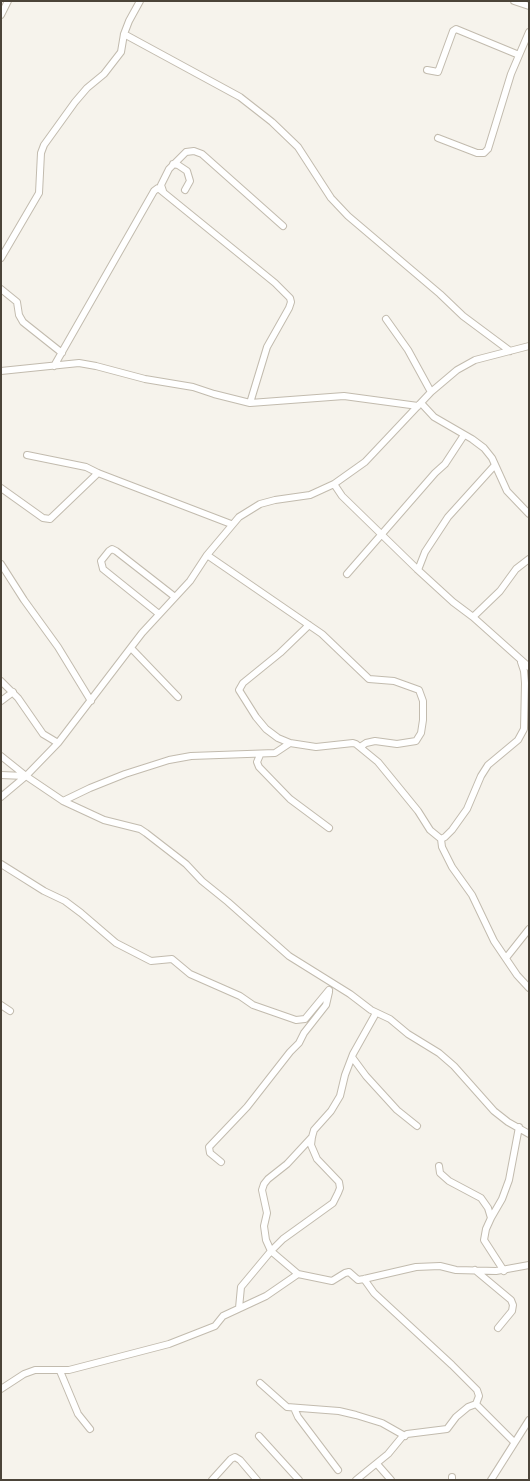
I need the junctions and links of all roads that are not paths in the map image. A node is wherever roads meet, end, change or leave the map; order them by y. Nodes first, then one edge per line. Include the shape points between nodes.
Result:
1 (8, 1) edge
2 (140, 1) edge
3 (514, 1) edge
4 (529, 6) edge
5 (1, 15) edge
6 (529, 32) edge
7 (124, 34) junction
8 (519, 55) junction
9 (427, 70) dead end
10 (438, 138) dead end
11 (173, 164) junction
12 (185, 190) dead end
13 (162, 191) junction
14 (283, 226) dead end
15 (1, 258) edge
16 (1, 290) edge
17 (386, 319) dead end
18 (529, 346) edge
19 (510, 351) junction
20 (62, 352) junction
21 (54, 366) junction
22 (1, 371) edge
23 (431, 392) junction
24 (250, 403) junction
25 (419, 404) junction
26 (464, 435) junction
27 (28, 455) dead end
28 (495, 465) junction
29 (98, 473) junction
30 (334, 484) junction
31 (1, 488) edge
32 (529, 514) edge
33 (231, 524) junction
34 (381, 534) junction
35 (207, 555) junction
36 (529, 559) edge
37 (1, 564) edge
38 (418, 570) junction
39 (347, 574) dead end
40 (175, 597) junction
41 (159, 614) junction
42 (473, 617) junction
43 (309, 625) junction
44 (131, 648) junction
45 (520, 661) junction
46 (529, 667) edge
47 (1, 681) edge
48 (13, 692) junction
49 (178, 697) dead end
50 (1, 701) edge
51 (91, 701) junction
52 (524, 730) junction
53 (529, 738) edge
54 (58, 743) junction
55 (290, 743) junction
56 (360, 747) junction
57 (260, 754) junction
58 (1, 756) edge
59 (1, 775) edge
60 (26, 776) junction
61 (1, 797) edge
62 (63, 801) junction
63 (329, 828) dead end
64 (441, 839) junction
65 (1, 864) edge
66 (529, 929) edge
67 (506, 958) junction
68 (329, 983) junction
69 (529, 988) edge
70 (329, 990) junction
71 (1, 1005) edge
72 (10, 1011) dead end
73 (376, 1013) junction
74 (352, 1057) junction
75 (416, 1126) dead end
76 (519, 1127) junction
77 (529, 1134) edge
78 (312, 1137) junction
79 (221, 1162) dead end
80 (439, 1166) dead end
81 (491, 1218) junction
82 (271, 1251) junction
83 (529, 1264) edge
84 (475, 1270) junction
85 (504, 1271) junction
86 (298, 1274) junction
87 (364, 1279) junction
88 (240, 1308) junction
89 (498, 1328) dead end
90 (60, 1371) junction
91 (260, 1383) dead end
92 (1, 1389) edge
93 (476, 1404) junction
94 (294, 1408) junction
95 (528, 1424) edge
96 (90, 1429) dead end
97 (259, 1436) dead end
98 (405, 1436) junction
99 (514, 1442) junction
100 (377, 1464) junction
101 (338, 1470) dead end
102 (496, 1472) junction
103 (212, 1480) edge
104 (257, 1480) edge
105 (299, 1480) edge
106 (356, 1480) edge
107 (391, 1480) edge
108 (491, 1480) edge
109 (499, 1480) edge

1 - 5 street
2 - 7 street
3 - 4 street
6 - 8 street
7 - 15 street via 121,52 110,68 74,102 44,145 39,194
7 - 19 street via 240,96 272,122 298,147 331,198 348,216 463,316
8 - 9 street via 456,29 438,72
8 - 10 street via 488,149 477,154
11 - 12 street via 187,170 190,180
11 - 13 street via 164,177
11 - 14 street via 186,152 202,154
13 - 20 street via 158,188 154,191
13 - 24 street via 290,298 290,308 267,347
16 - 20 street via 17,302 22,322
17 - 23 street
18 - 19 street
19 - 23 street via 466,364
20 - 21 street
21 - 22 street
21 - 24 street via 96,366
23 - 25 street
24 - 25 street via 344,396
25 - 26 street
25 - 30 street via 365,462
26 - 28 street via 484,448
26 - 34 street via 445,464
27 - 29 street via 78,465
28 - 32 street via 507,491
28 - 38 street via 448,517 425,552
29 - 31 street via 50,519 43,518
29 - 33 street
30 - 33 street via 310,496 260,504
30 - 34 street
33 - 35 street
34 - 38 street
34 - 39 street
35 - 40 street
35 - 43 street
36 - 42 street
37 - 51 street
38 - 42 street
40 - 41 street
40 - 41 street via 116,551 109,551 102,562 103,569
41 - 44 street
42 - 45 street
43 - 55 street via 239,690 266,729
43 - 56 street via 366,677 394,681 419,690 424,701 421,733 416,741 397,744 375,741
44 - 49 street
44 - 51 street
45 - 46 street
45 - 52 street via 526,684
47 - 48 street
48 - 50 street
48 - 54 street via 43,734
51 - 54 street
52 - 53 street
52 - 64 street via 518,740 488,765 467,809 446,838
54 - 60 street
55 - 56 street via 316,746 353,743
55 - 57 street via 275,754
56 - 64 street via 378,762 430,830
57 - 62 street via 198,755 169,760 116,777
57 - 63 street via 259,767 290,799
58 - 60 street
59 - 60 street
60 - 61 street
60 - 62 street
62 - 68 street via 104,820 146,833 290,956
64 - 67 street via 452,867 472,895
65 - 70 street via 65,901 116,943 151,962 172,959 190,974 253,1005 296,1020 305,1019
66 - 67 street
67 - 69 street
68 - 70 street
68 - 73 street
70 - 79 street via 326,1005 299,1043 209,1147 210,1153
71 - 72 street
73 - 74 street
73 - 76 street via 390,1018 447,1059 494,1111
74 - 75 street via 397,1110
74 - 78 street via 340,1096
76 - 77 street
76 - 81 street via 509,1180
78 - 82 street via 264,1184 262,1195 267,1214 264,1233
78 - 82 street via 311,1145 317,1159 339,1182 340,1188 333,1203
80 - 81 street via 440,1174 449,1181 481,1198 491,1212
81 - 85 street via 484,1240
82 - 86 street
82 - 88 street via 241,1288
83 - 85 street
84 - 85 street
84 - 87 street via 416,1267
84 - 89 street via 513,1305
86 - 87 street via 332,1281 349,1272 358,1280
86 - 88 street via 266,1296
87 - 93 street via 374,1294 477,1390
88 - 90 street via 223,1316 215,1326 169,1344
90 - 92 street via 35,1370
90 - 96 street via 78,1414
91 - 94 street via 287,1407
93 - 98 street via 456,1417 447,1429
93 - 99 street
94 - 98 street via 356,1415 382,1423
94 - 101 street
95 - 99 street
97 - 105 street
98 - 100 street
99 - 102 street
100 - 106 street
100 - 107 street
102 - 108 street
102 - 109 street
103 - 104 street via 235,1457

